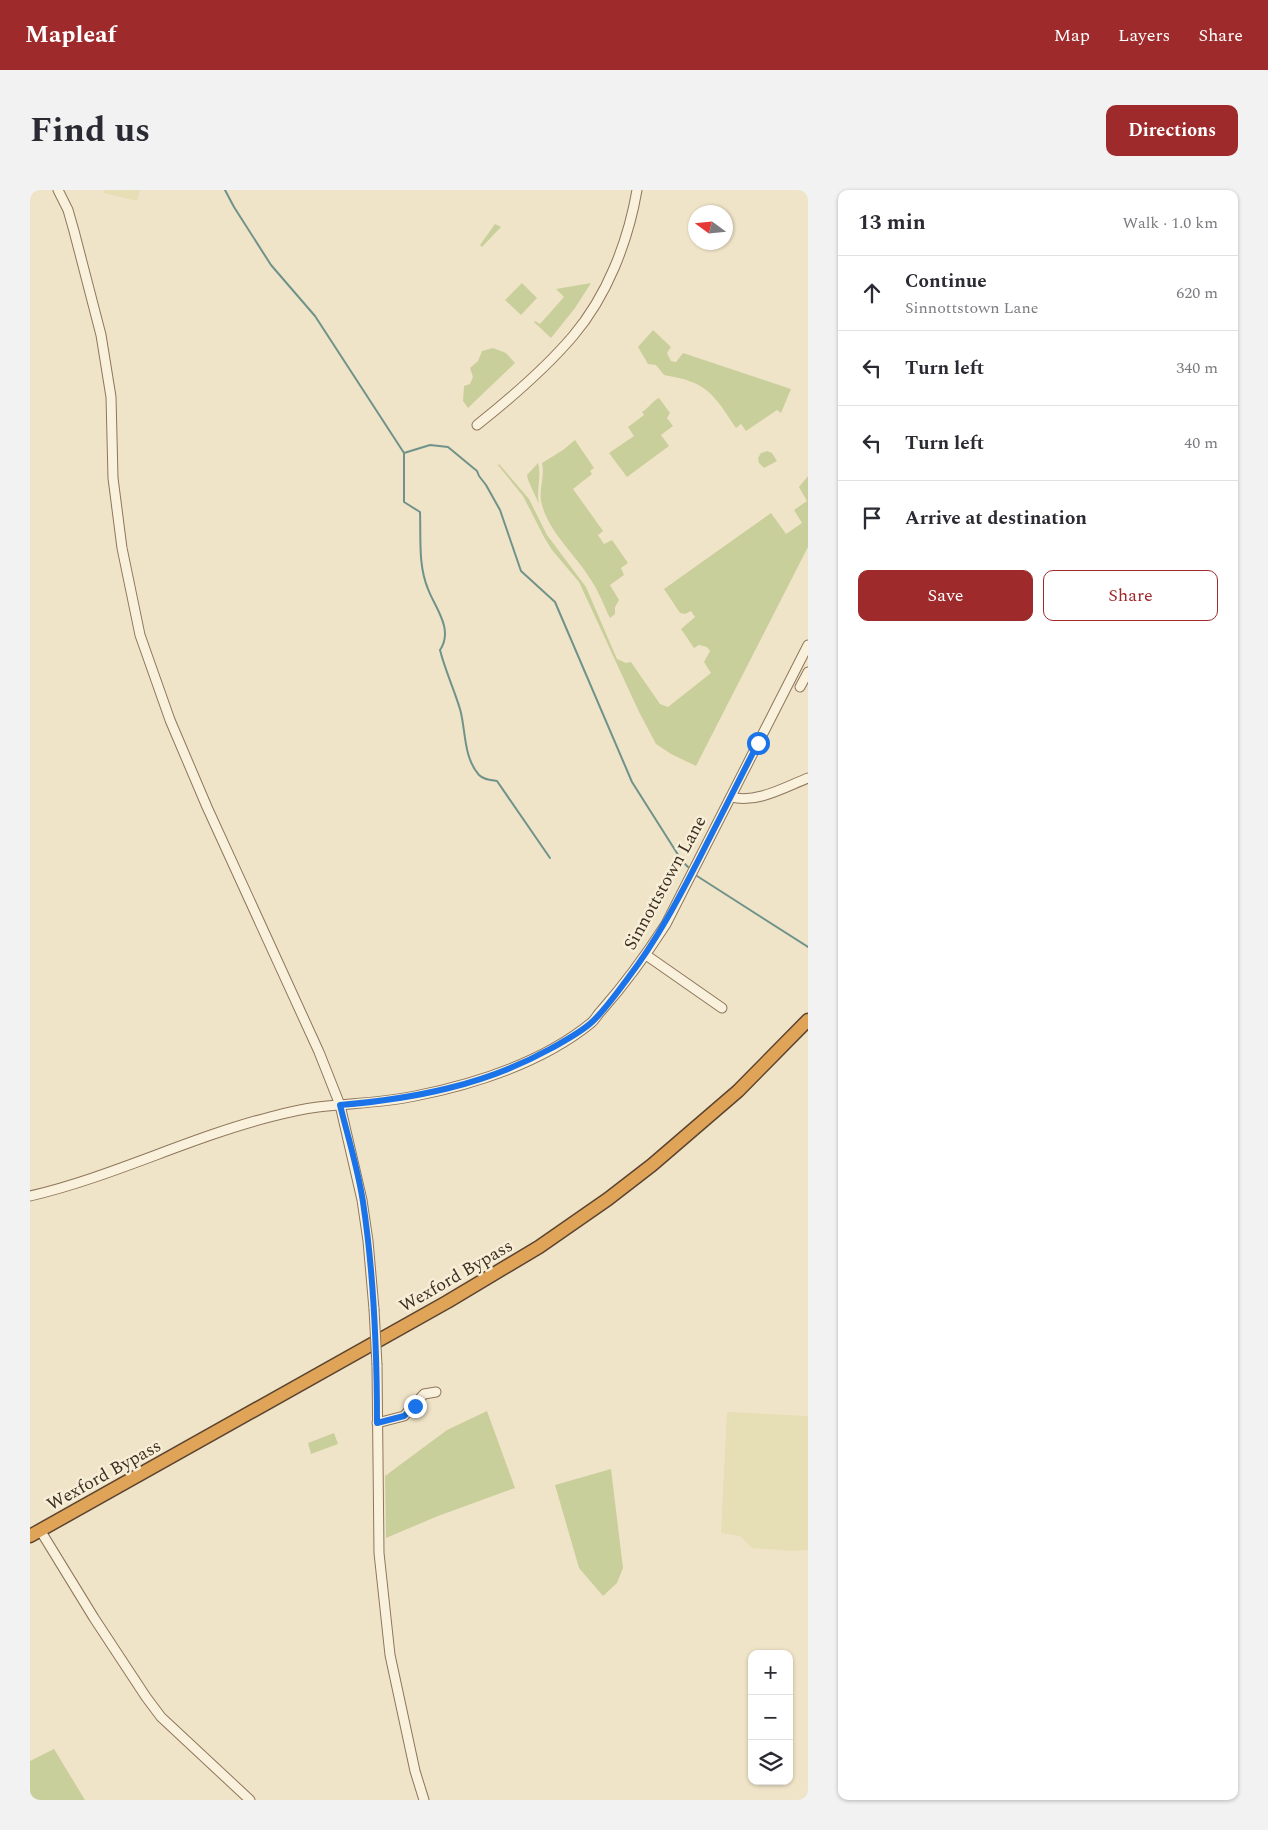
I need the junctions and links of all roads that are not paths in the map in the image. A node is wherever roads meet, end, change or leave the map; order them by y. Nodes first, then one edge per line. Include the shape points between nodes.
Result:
1 (58, 190) edge
2 (637, 190) edge
3 (477, 425) dead end
4 (808, 645) edge
5 (798, 663) junction
6 (808, 670) edge
7 (800, 687) dead end
8 (808, 778) edge
9 (731, 797) junction
10 (646, 955) junction
11 (722, 1008) dead end
12 (808, 1020) edge
13 (340, 1105) junction
14 (30, 1196) edge
15 (436, 1392) dead end
16 (377, 1423) junction
17 (35, 1533) edge
18 (250, 1800) edge
19 (424, 1800) edge

1 - 13 street via 74,230 101,335 110,397 122,548 140,635 206,807 319,1052
2 - 3 street via 623,244 598,300 574,335 551,360
4 - 5 street, Sinnottstown Lane
5 - 6 street
5 - 9 street, Sinnottstown Lane
6 - 7 street
8 - 9 street via 763,795 742,800
9 - 10 street, Sinnottstown Lane via 666,924
10 - 11 street
10 - 13 street, Sinnottstown Lane via 593,1021 514,1068 415,1096
12 - 17 highway, Wexford Bypass via 738,1091 652,1165 539,1247 439,1307
13 - 14 street, Sinnottstown Lane via 269,1117 77,1184
13 - 16 street, bridge via 368,1241 377,1365
15 - 16 street via 424,1394 404,1416
16 - 19 street via 379,1554 390,1655
17 - 18 street via 151,1704 167,1723

